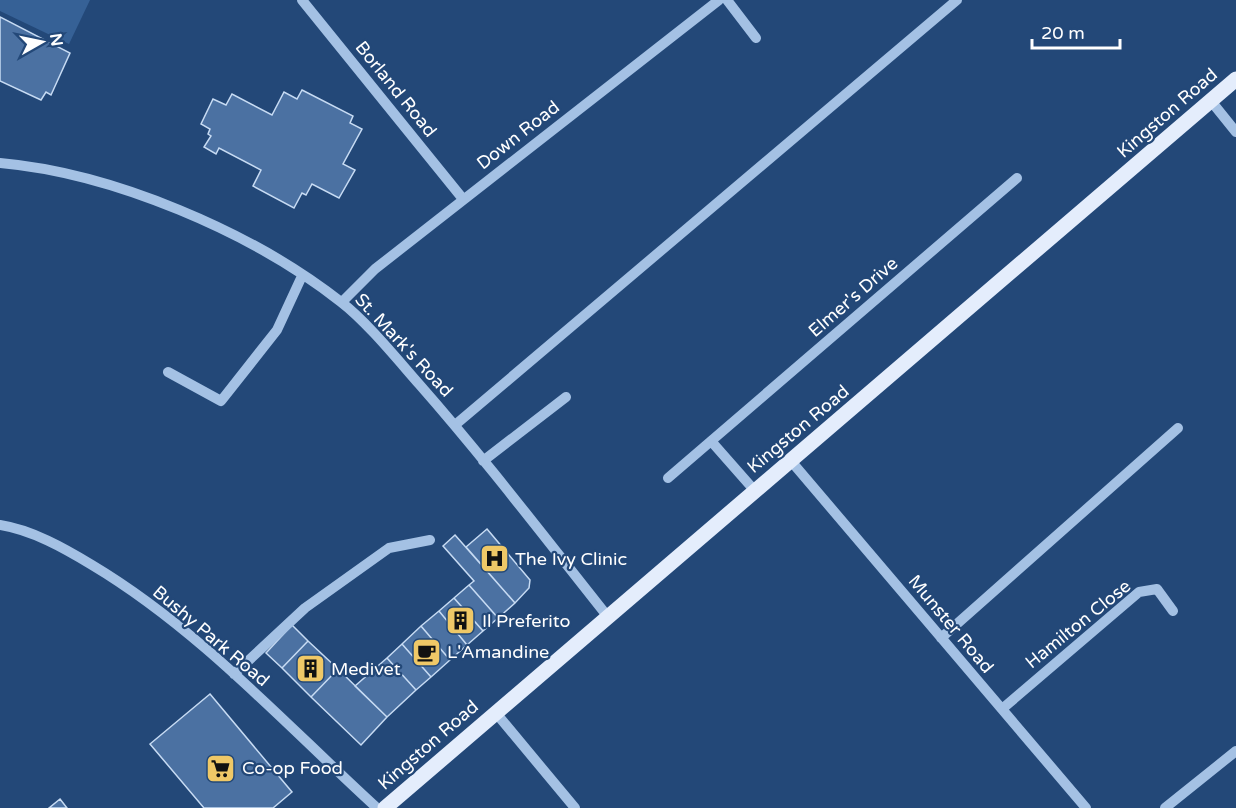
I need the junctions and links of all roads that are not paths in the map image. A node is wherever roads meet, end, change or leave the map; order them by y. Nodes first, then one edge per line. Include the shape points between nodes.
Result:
1 (302, 0) edge
2 (719, 0) edge
3 (728, 0) edge
4 (957, 0) edge
5 (756, 38) dead end
6 (1236, 80) edge
7 (1211, 101) junction
8 (1236, 132) edge
9 (0, 163) edge
10 (1017, 178) dead end
11 (463, 199) junction
12 (302, 276) junction
13 (342, 303) junction
14 (168, 372) dead end
15 (566, 397) dead end
16 (455, 425) junction
17 (1178, 428) dead end
18 (711, 441) junction
19 (483, 461) junction
20 (791, 461) junction
21 (668, 478) dead end
22 (755, 491) junction
23 (0, 525) edge
24 (430, 540) dead end
25 (1173, 610) dead end
26 (608, 617) junction
27 (941, 638) junction
28 (234, 674) junction
29 (1002, 709) junction
30 (496, 713) junction
31 (1236, 751) edge
32 (377, 808) edge
33 (385, 808) edge
34 (575, 808) edge
35 (1086, 808) edge
36 (1166, 808) edge

1 - 11 street, Borland Road
2 - 11 street, Down Road
3 - 5 street
4 - 16 street
6 - 7 main road, Kingston Road
7 - 8 street
7 - 20 main road, Kingston Road
9 - 12 street, St. Mark's Road via 89,179 169,206 246,240
10 - 18 street, Elmer's Drive
11 - 13 street, Down Road via 375,269
12 - 13 street, St. Mark's Road
12 - 14 street via 278,330 221,401
13 - 16 street, St. Mark's Road
15 - 19 street
16 - 19 street, St. Mark's Road
17 - 27 street
18 - 21 street, Elmer's Drive
18 - 22 street
19 - 26 street, St. Mark's Road
20 - 22 main road, Kingston Road
20 - 27 street, Munster Road
22 - 26 main road, Kingston Road
23 - 28 street, Bushy Park Road via 62,547 113,578 166,616
24 - 28 street via 389,548 304,608
25 - 29 street, Hamilton Close via 1157,589 1139,592
26 - 30 main road, Kingston Road
27 - 29 street, Munster Road
28 - 32 street, Bushy Park Road
29 - 35 street, Munster Road
30 - 33 main road, Kingston Road
30 - 34 street
31 - 36 street

